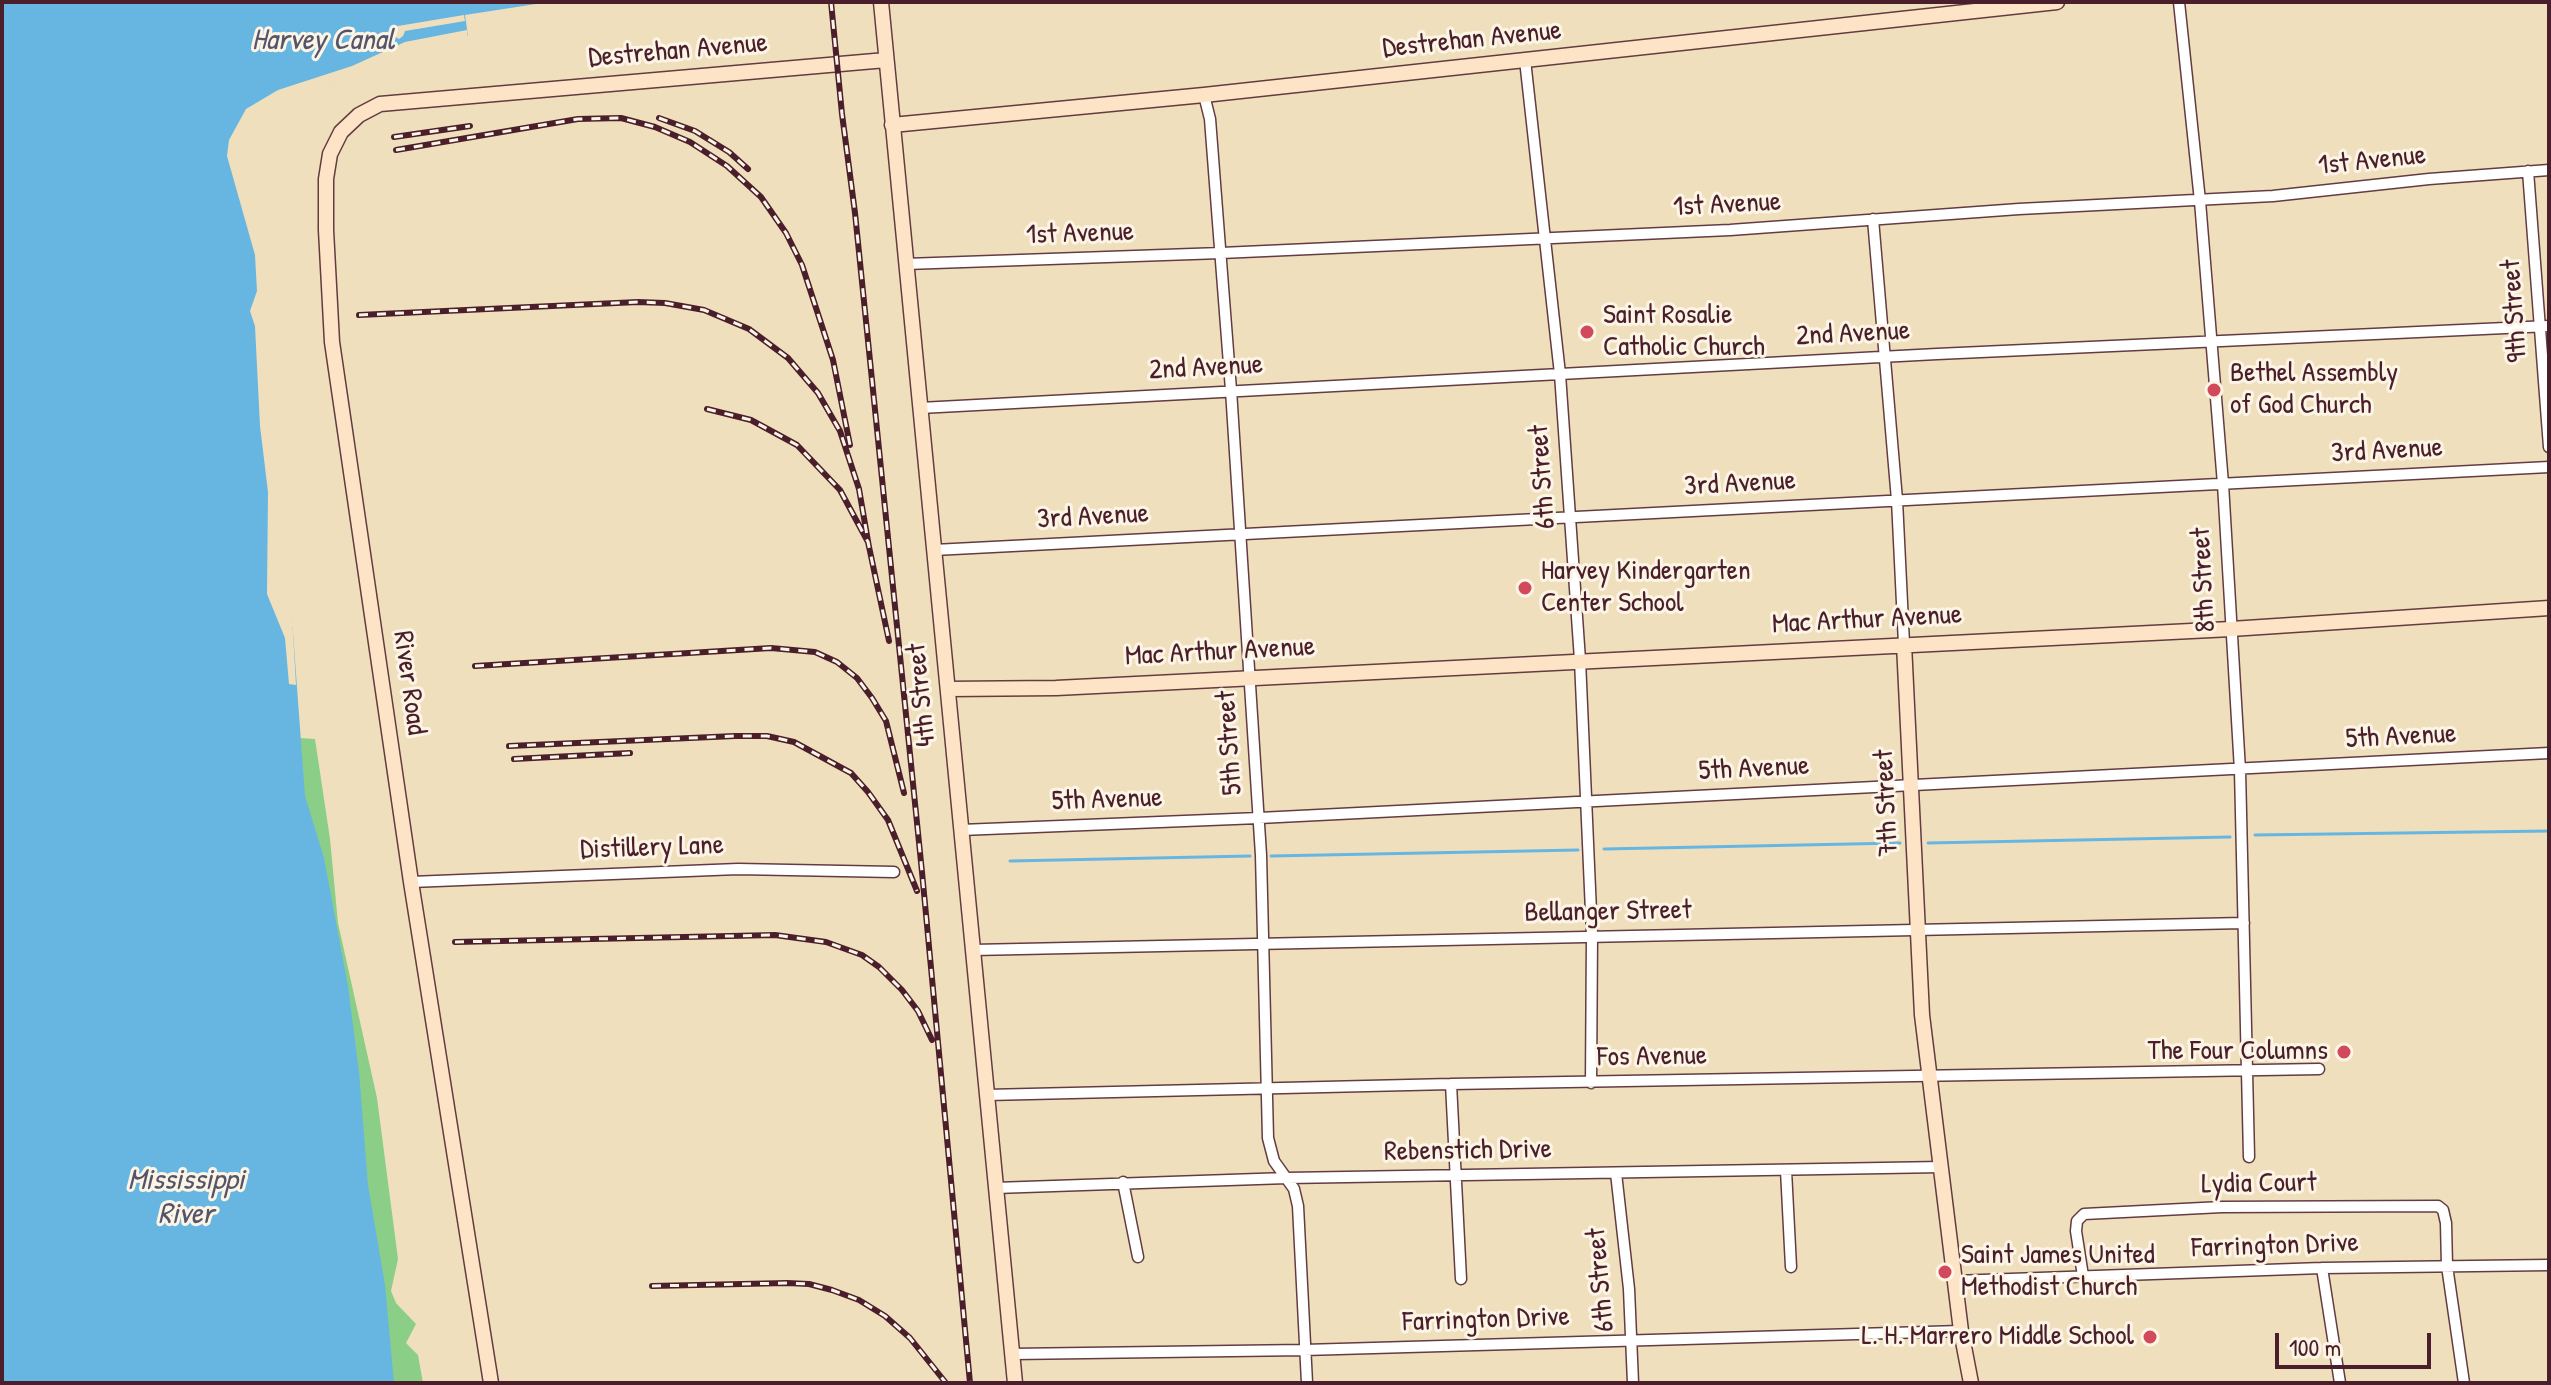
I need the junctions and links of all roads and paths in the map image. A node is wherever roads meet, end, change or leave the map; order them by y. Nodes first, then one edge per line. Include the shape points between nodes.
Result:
1 (881, 2) edge
2 (2057, 2) edge
3 (2179, 2) edge
4 (886, 60) junction
5 (1525, 60) junction
6 (475, 95) joint
7 (1204, 95) junction
8 (892, 125) junction
9 (2549, 170) edge
10 (2528, 171) junction
11 (2200, 201) junction
12 (1873, 219) junction
13 (1546, 238) junction
14 (1221, 253) junction
15 (906, 264) junction
16 (2544, 326) edge
17 (2211, 343) junction
18 (1886, 357) junction
19 (1560, 374) junction
20 (1231, 390) junction
21 (920, 408) junction
22 (2549, 447) edge
23 (2549, 467) edge
24 (2223, 484) junction
25 (1897, 500) junction
26 (1570, 516) junction
27 (1240, 532) junction
28 (934, 550) junction
29 (2549, 608) edge
30 (2231, 629) junction
31 (1904, 644) junction
32 (1580, 660) junction
33 (1250, 676) junction
34 (948, 689) junction
35 (2549, 753) edge
36 (2240, 770) junction
37 (1912, 785) junction
38 (1588, 800) junction
39 (1259, 818) junction
40 (961, 830) junction
41 (894, 872) dead end
42 (411, 882) junction
43 (2244, 923) junction
44 (1919, 930) junction
45 (1592, 935) junction
46 (1264, 945) junction
47 (973, 950) junction
48 (2319, 1069) dead end
49 (2246, 1071) junction
50 (1930, 1075) junction
51 (1591, 1083) junction
52 (1451, 1084) junction
53 (1268, 1088) junction
54 (987, 1095) junction
55 (2249, 1157) dead end
56 (1942, 1167) junction
57 (1786, 1170) junction
58 (1616, 1173) junction
59 (1456, 1175) junction
60 (1287, 1178) junction
61 (1123, 1182) junction
62 (995, 1188) junction
63 (1138, 1257) dead end
64 (2549, 1265) edge
65 (2447, 1266) junction
66 (1791, 1267) dead end
67 (2322, 1268) junction
68 (2083, 1276) junction
69 (1461, 1279) dead end
70 (1954, 1281) junction
71 (1961, 1331) junction
72 (1631, 1339) junction
73 (1304, 1350) junction
74 (1012, 1354) junction
75 (491, 1383) edge
76 (1015, 1383) edge
77 (1307, 1383) edge
78 (1633, 1383) edge
79 (1971, 1383) edge
80 (2340, 1383) edge
81 (2464, 1383) edge

1 - 4 main road, 4th Street
2 - 5 main road, Destrehan Avenue
3 - 11 street, 8th Street
4 - 6 main road, Destrehan Avenue
4 - 8 main road, 4th Street
5 - 7 main road, Destrehan Avenue
5 - 13 street, 6th Street
6 - 42 main road, River Road via 380,104 359,115 341,132 326,179 332,342
7 - 8 main road, Destrehan Avenue
7 - 14 street, 5th Street
8 - 15 main road, 4th Street
9 - 10 street, 1st Avenue
10 - 11 street, 1st Avenue
10 - 16 street, 9th Street
11 - 12 street, 1st Avenue
11 - 17 street, 8th Street
12 - 13 street, 1st Avenue
12 - 18 street, 7th Street
13 - 14 street, 1st Avenue
13 - 19 street, 6th Street
14 - 15 street, 1st Avenue
14 - 20 street, 5th Street
15 - 21 main road, 4th Street
16 - 17 street, 2nd Avenue
16 - 22 street, 9th Street
17 - 18 street, 2nd Avenue
17 - 24 street, 8th Street
18 - 19 street, 2nd Avenue
18 - 25 street, 7th Street
19 - 20 street, 2nd Avenue
19 - 26 street, 6th Street
20 - 21 street, 2nd Avenue
20 - 27 street, 5th Street
21 - 28 main road, 4th Street
23 - 24 street, 3rd Avenue
24 - 25 street, 3rd Avenue
24 - 30 street, 8th Street
25 - 26 street, 3rd Avenue
25 - 31 street, 7th Street
26 - 27 street, 3rd Avenue
26 - 32 street, 6th Street
27 - 28 street, 3rd Avenue
27 - 33 street, 5th Street
28 - 34 main road, 4th Street
29 - 30 main road, Mac Arthur Avenue
30 - 31 main road, Mac Arthur Avenue
30 - 36 street, 8th Street
31 - 32 main road, Mac Arthur Avenue
31 - 37 main road, 7th Street
32 - 33 main road, Mac Arthur Avenue
32 - 38 street, 6th Street
33 - 34 main road, Mac Arthur Avenue
33 - 39 street, 5th Street
34 - 40 main road, 4th Street
35 - 36 street, 5th Avenue
36 - 37 street, 5th Avenue
36 - 43 street, 8th Street
37 - 38 street, 5th Avenue
37 - 44 main road, 7th Street
38 - 39 street, 5th Avenue
38 - 45 street, 6th Street
39 - 40 street, 5th Avenue
39 - 46 street, 5th Street
40 - 47 main road, 4th Street
41 - 42 street, Distillery Lane via 738,869
42 - 75 main road, River Road
43 - 44 street, Bellanger Street
43 - 49 street, 8th Street
44 - 45 street, Bellanger Street
44 - 50 main road, 7th Street
45 - 46 street, Bellanger Street
45 - 51 street, 6th Street
46 - 47 street, Bellanger Street
46 - 53 street, 5th Street
47 - 54 main road, 4th Street
48 - 49 street, Fos Avenue
49 - 50 street, Fos Avenue
49 - 55 street, 8th Street
50 - 51 street, Fos Avenue
50 - 56 main road, 7th Street
51 - 52 street, Fos Avenue
52 - 53 street, Fos Avenue
52 - 59 street
53 - 54 street, Fos Avenue
53 - 60 street, 5th Street via 1268,1138 1274,1161
54 - 62 main road, 4th Street
56 - 57 street, Rebenstich Drive
56 - 70 main road, 7th Street
57 - 58 street, Rebenstich Drive
57 - 66 street
58 - 59 street, Rebenstich Drive
58 - 72 street, 6th Street
59 - 60 street, Rebenstich Drive
59 - 69 street
60 - 61 street, Rebenstich Drive
60 - 73 street, 5th Street via 1298,1206
61 - 62 street, Rebenstich Drive
61 - 63 street
62 - 74 main road, 4th Street
64 - 65 street, Farrington Drive
65 - 67 street, Farrington Drive
65 - 68 street, Lydia Court via 2446,1223 2438,1206 2222,1207 2084,1214 2076,1231
65 - 81 street
67 - 68 street, Farrington Drive
67 - 80 street
68 - 70 street, Farrington Drive
70 - 71 main road, 7th Street
71 - 72 street, Farrington Drive
71 - 79 main road, 7th Street
72 - 73 street, Farrington Drive
72 - 78 street, 6th Street
73 - 74 street, Farrington Drive
73 - 77 street, 5th Street
74 - 76 main road, 4th Street

